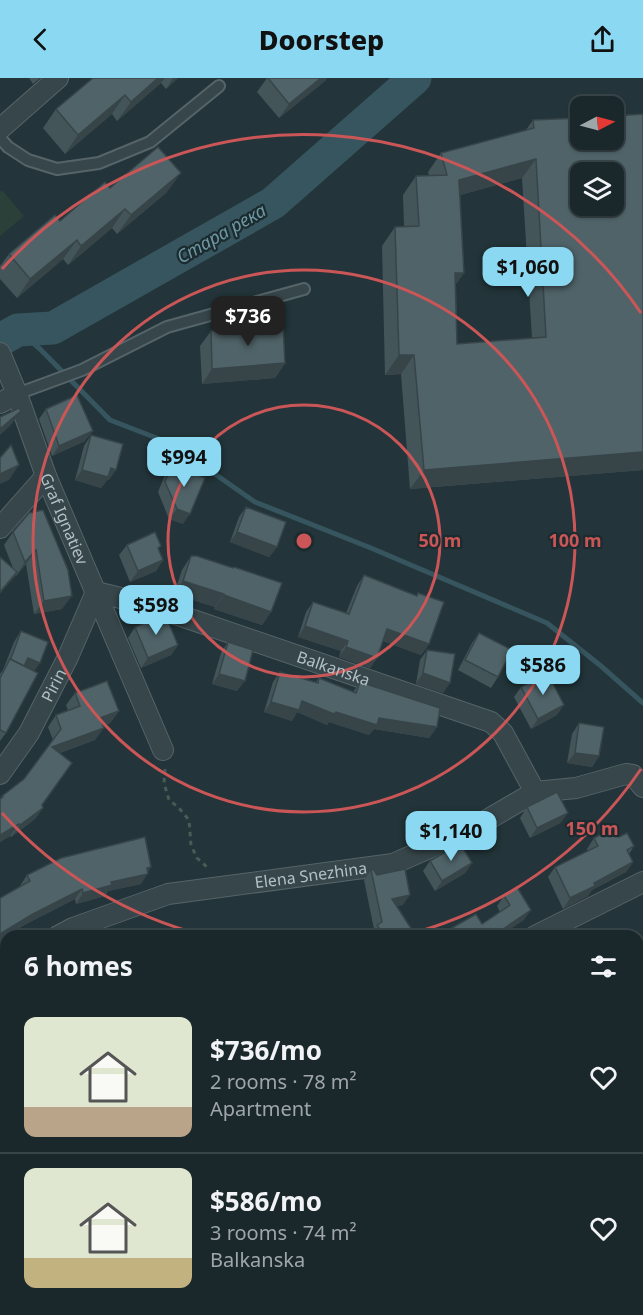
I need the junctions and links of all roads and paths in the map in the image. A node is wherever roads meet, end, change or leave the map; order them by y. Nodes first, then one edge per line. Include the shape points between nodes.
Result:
1 (58, 78) edge
2 (219, 86) dead end
3 (0, 129) edge
4 (0, 138) edge
5 (304, 289) dead end
6 (0, 353) edge
7 (9, 399) edge
8 (46, 476) junction
9 (0, 528) edge
10 (96, 592) junction
11 (163, 750) joint
12 (0, 774) edge
13 (643, 787) edge
14 (535, 792) junction
15 (643, 882) edge
16 (218, 887) junction
17 (69, 930) edge
18 (547, 930) edge

1 - 3 street
2 - 4 lane via 150,142 99,163 57,169 28,160
5 - 7 lane via 167,327 82,370
6 - 7 street, Graf Ignatiev
7 - 8 street, Graf Ignatiev
8 - 9 street
8 - 10 street, Graf Ignatiev
10 - 11 street, Graf Ignatiev
10 - 12 street, Pirin via 29,733
10 - 14 street, Balkanska via 149,605 491,722 503,733
11 - 16 path via 169,800 189,820 191,845
13 - 14 street, Elena Snezhina via 633,775 626,774 576,788
14 - 16 street, Elena Snezhina via 470,830 393,864
15 - 18 street
16 - 17 street, Elena Snezhina via 168,894

